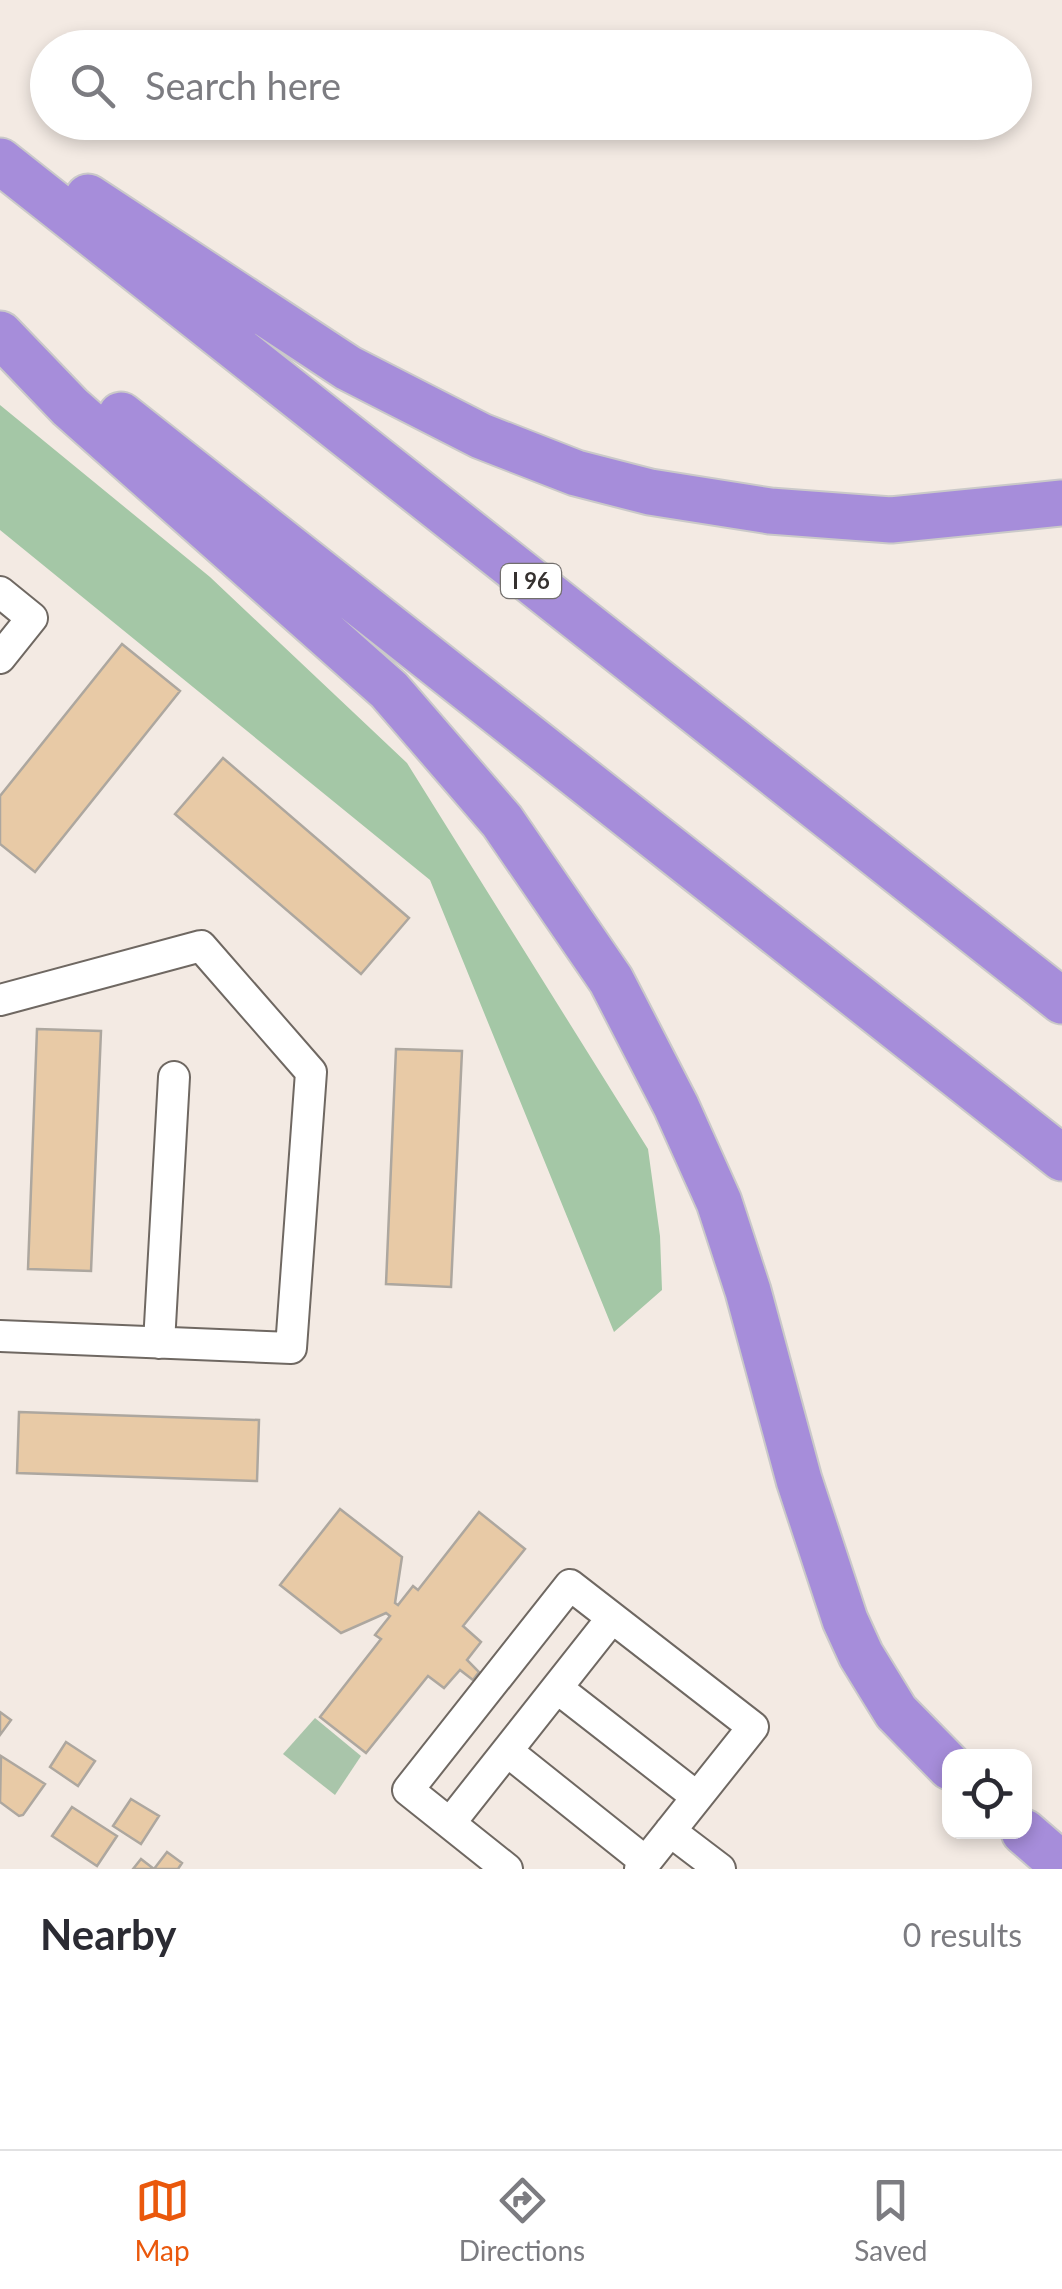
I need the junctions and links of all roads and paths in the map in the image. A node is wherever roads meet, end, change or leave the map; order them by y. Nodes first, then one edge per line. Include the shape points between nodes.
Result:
1 (0, 139) edge
2 (0, 160) edge
3 (0, 324) edge
4 (0, 334) edge
5 (1062, 503) edge
6 (0, 592) edge
7 (0, 658) edge
8 (0, 1000) edge
9 (1062, 1001) edge
10 (174, 1077) dead end
11 (1062, 1158) edge
12 (0, 1336) edge
13 (158, 1343) junction
14 (612, 1618) junction
15 (557, 1688) junction
16 (507, 1751) junction
17 (942, 1759) edge
18 (697, 1797) junction
19 (450, 1824) junction
20 (670, 1831) junction
21 (1032, 1839) edge
22 (643, 1865) edge
23 (1062, 1865) edge
24 (506, 1869) edge
25 (720, 1869) edge

1 - 5 highway via 348,368 481,436 576,473 770,511 891,520
2 - 9 highway, I 96
3 - 11 highway
4 - 17 highway via 105,439 389,690 502,821 600,965 644,1041 719,1202 844,1620 896,1712
6 - 7 lane via 32,618
8 - 13 lane via 201,946 310,1072 291,1348
10 - 13 lane
12 - 13 lane
14 - 15 lane
14 - 18 lane via 753,1727
14 - 19 lane via 570,1585 431,1760 408,1790
15 - 16 lane
15 - 18 lane
16 - 19 lane
16 - 22 lane
18 - 20 lane
19 - 24 lane
20 - 22 lane
20 - 25 lane
21 - 23 highway

